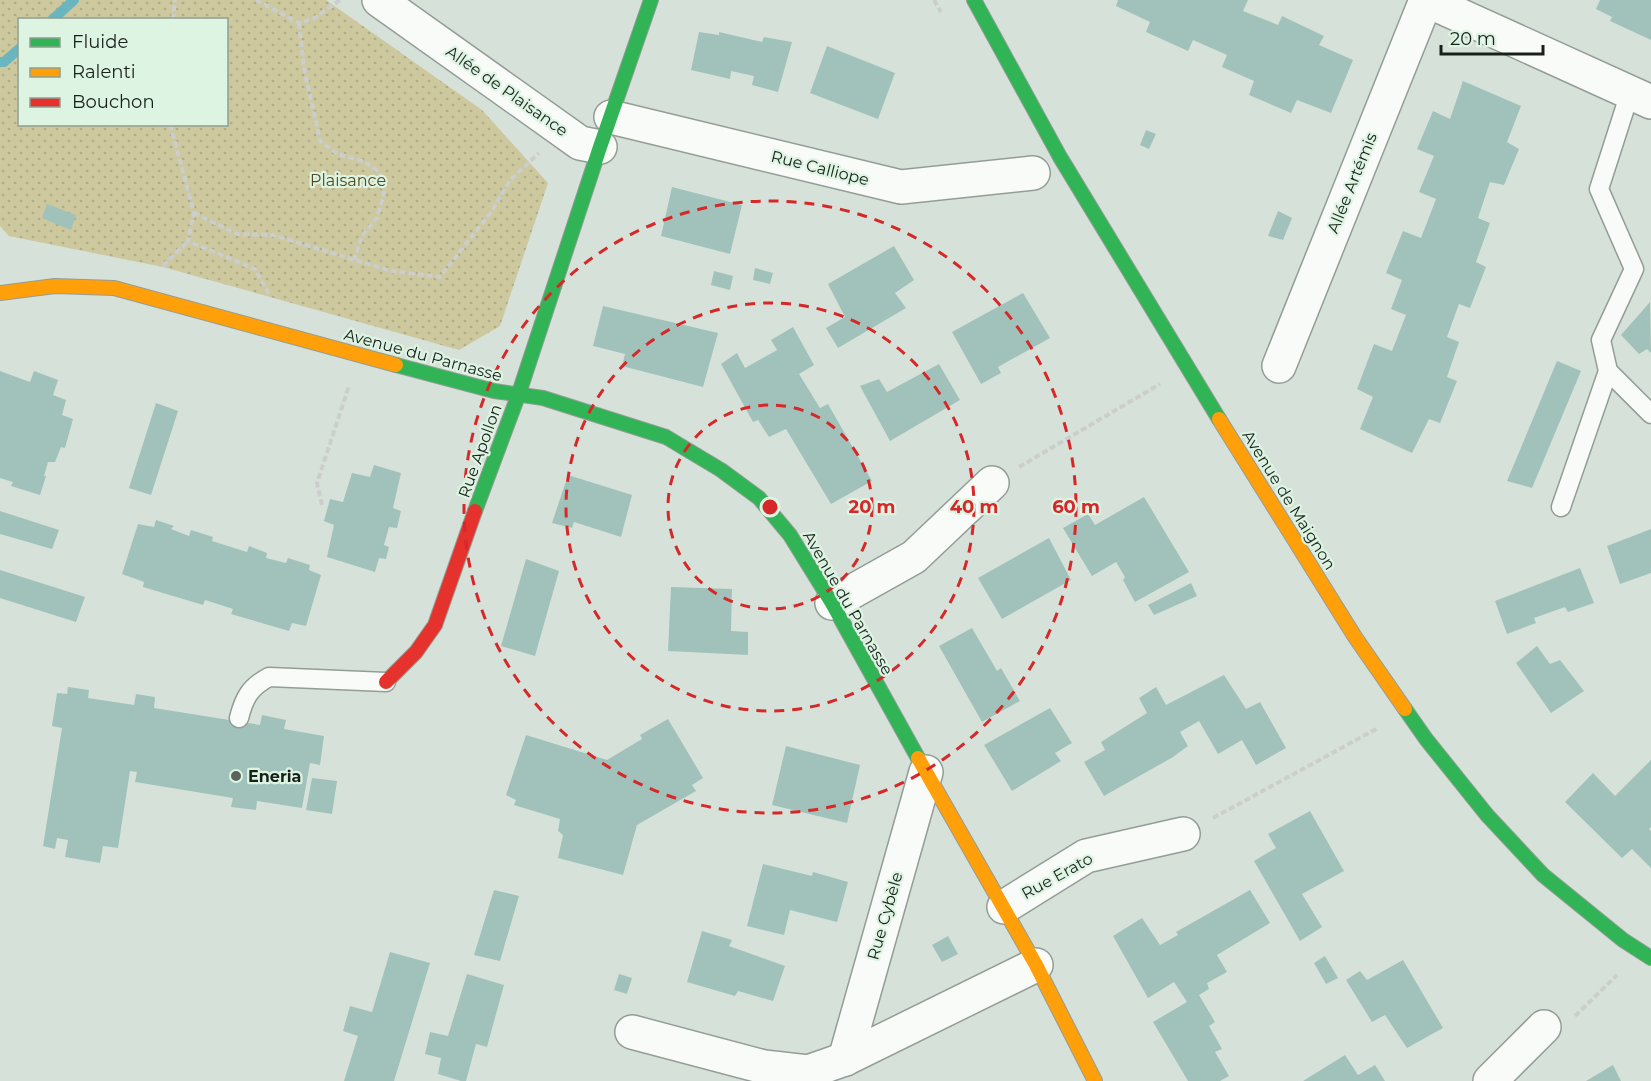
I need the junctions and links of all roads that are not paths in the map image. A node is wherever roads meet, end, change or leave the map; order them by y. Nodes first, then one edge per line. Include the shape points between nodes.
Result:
1 (379, 0) edge
2 (651, 0) edge
3 (974, 0) edge
4 (1426, 0) edge
5 (1642, 98) edge
6 (611, 117) junction
7 (600, 147) junction
8 (1033, 173) dead end
9 (0, 293) edge
10 (1279, 366) dead end
11 (1608, 370) junction
12 (518, 396) junction
13 (1651, 414) edge
14 (993, 483) road end
15 (1561, 507) dead end
16 (832, 603) junction
17 (386, 682) joint
18 (239, 717) dead end
19 (926, 772) junction
20 (1183, 834) road end
21 (1004, 907) junction
22 (1651, 958) edge
23 (1036, 965) junction
24 (1544, 1027) road end
25 (633, 1032) dead end
26 (845, 1059) junction
27 (1095, 1081) edge
28 (1490, 1081) edge

1 - 7 street, Allée de Plaisance via 579,143
2 - 6 street
3 - 22 street, Avenue de Maignon via 1060,157 1215,413 1354,637 1426,739 1543,875
4 - 5 street
4 - 10 street, Allée Artémis
5 - 11 lane via 1625,108 1599,189 1634,269 1601,340
6 - 7 street
6 - 8 street, Rue Calliope via 901,188
7 - 12 street, Rue Apollon
9 - 12 street, Avenue du Parnasse via 55,286 114,288
11 - 13 lane
11 - 15 lane
12 - 16 street, Avenue du Parnasse via 543,398 666,437 721,470 759,498 790,535
12 - 17 street, Rue Apollon via 435,625 416,652
14 - 16 street via 914,557
16 - 19 street, Avenue du Parnasse
17 - 18 lane via 269,677 247,693
19 - 21 street, Avenue du Parnasse
19 - 26 street, Rue Cybèle
20 - 21 street, Rue Erato via 1086,856
21 - 23 street, Avenue du Parnasse
23 - 26 street
23 - 27 street, Avenue du Parnasse
24 - 28 street
25 - 26 street via 764,1067 808,1072

